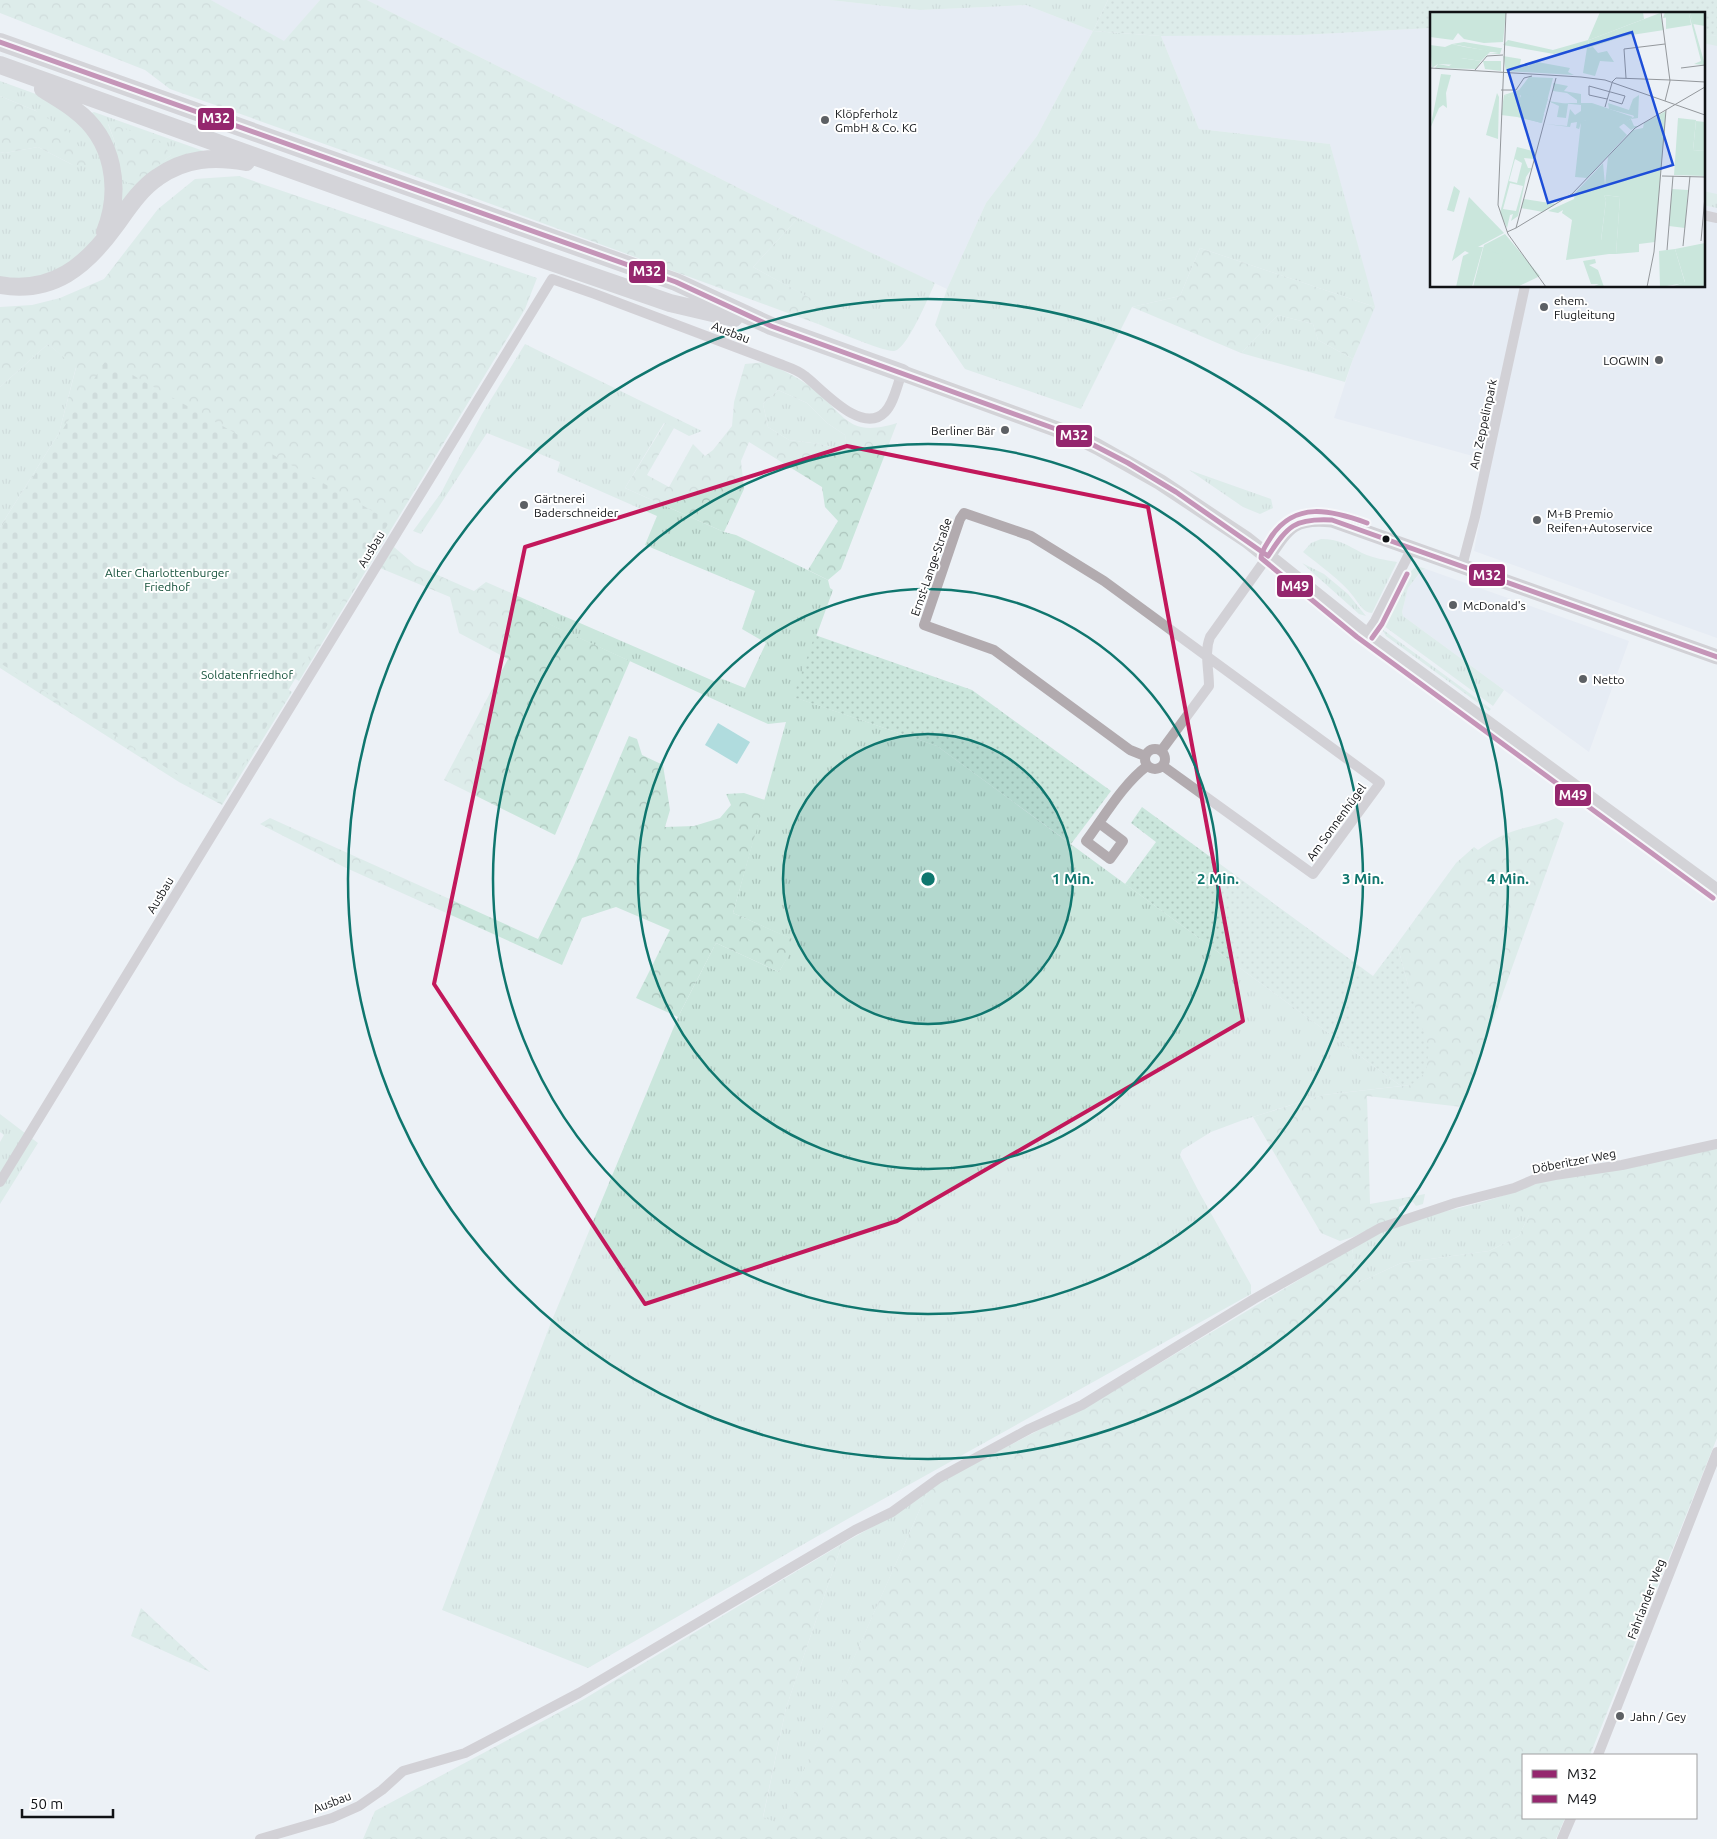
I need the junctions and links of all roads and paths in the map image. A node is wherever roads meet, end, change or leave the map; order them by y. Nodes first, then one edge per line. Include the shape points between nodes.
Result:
1 (0, 42) edge
2 (0, 66) edge
3 (319, 180) junction
4 (1704, 215) edge
5 (1717, 218) edge
6 (100, 243) junction
7 (0, 285) edge
8 (1525, 288) edge
9 (771, 326) junction
10 (902, 373) junction
11 (1412, 548) junction
12 (1268, 556) junction
13 (1462, 566) junction
14 (1366, 634) junction
15 (1207, 657) junction
16 (1717, 657) edge
17 (1161, 751) junction
18 (1146, 761) junction
19 (1163, 766) junction
20 (1100, 823) dead end
21 (1717, 892) edge
22 (1717, 1144) edge
23 (0, 1182) edge
24 (1717, 1452) edge
25 (1598, 1754) edge
26 (403, 1771) joint
27 (1571, 1819) edge
28 (260, 1839) edge
29 (1562, 1839) edge

1 - 9 highway via 676,282
2 - 3 highway
2 - 6 highway via 77,111 93,127 103,144 114,176 114,193
3 - 6 highway via 228,159 210,158 186,163 150,183
3 - 9 highway via 670,303
4 - 5 street
6 - 7 highway via 89,258 63,276 30,286
8 - 13 street, Am Zeppelinpark
9 - 10 highway
10 - 12 main road via 1030,418 1098,447 1160,482
10 - 23 street, Ausbau via 884,413 878,417 860,418 845,410 802,374 780,364 552,280
11 - 12 main road via 1332,520 1312,519 1290,526
11 - 13 main road
11 - 14 street
12 - 14 main road
12 - 15 street via 1210,637
13 - 16 main road
14 - 21 main road
15 - 17 street via 1209,686
15 - 18 street, Ernst-Lange-Straße via 1104,581 1031,536 964,513 960,519 924,625 994,650
15 - 19 street, Am Sonnenhügel via 1380,783 1313,874
17 - 18 street via 1152,749
17 - 19 street via 1165,758
18 - 19 street via 1155,770
18 - 20 street
22 - 26 street, Döberitzer Weg via 1622,1165 1555,1174 1380,1228 1254,1299 1082,1405 1029,1429 940,1478 892,1512 855,1530 579,1693 465,1753
24 - 25 street, Fahrlander Weg
26 - 28 street, Ausbau via 359,1806 332,1818
27 - 29 street

